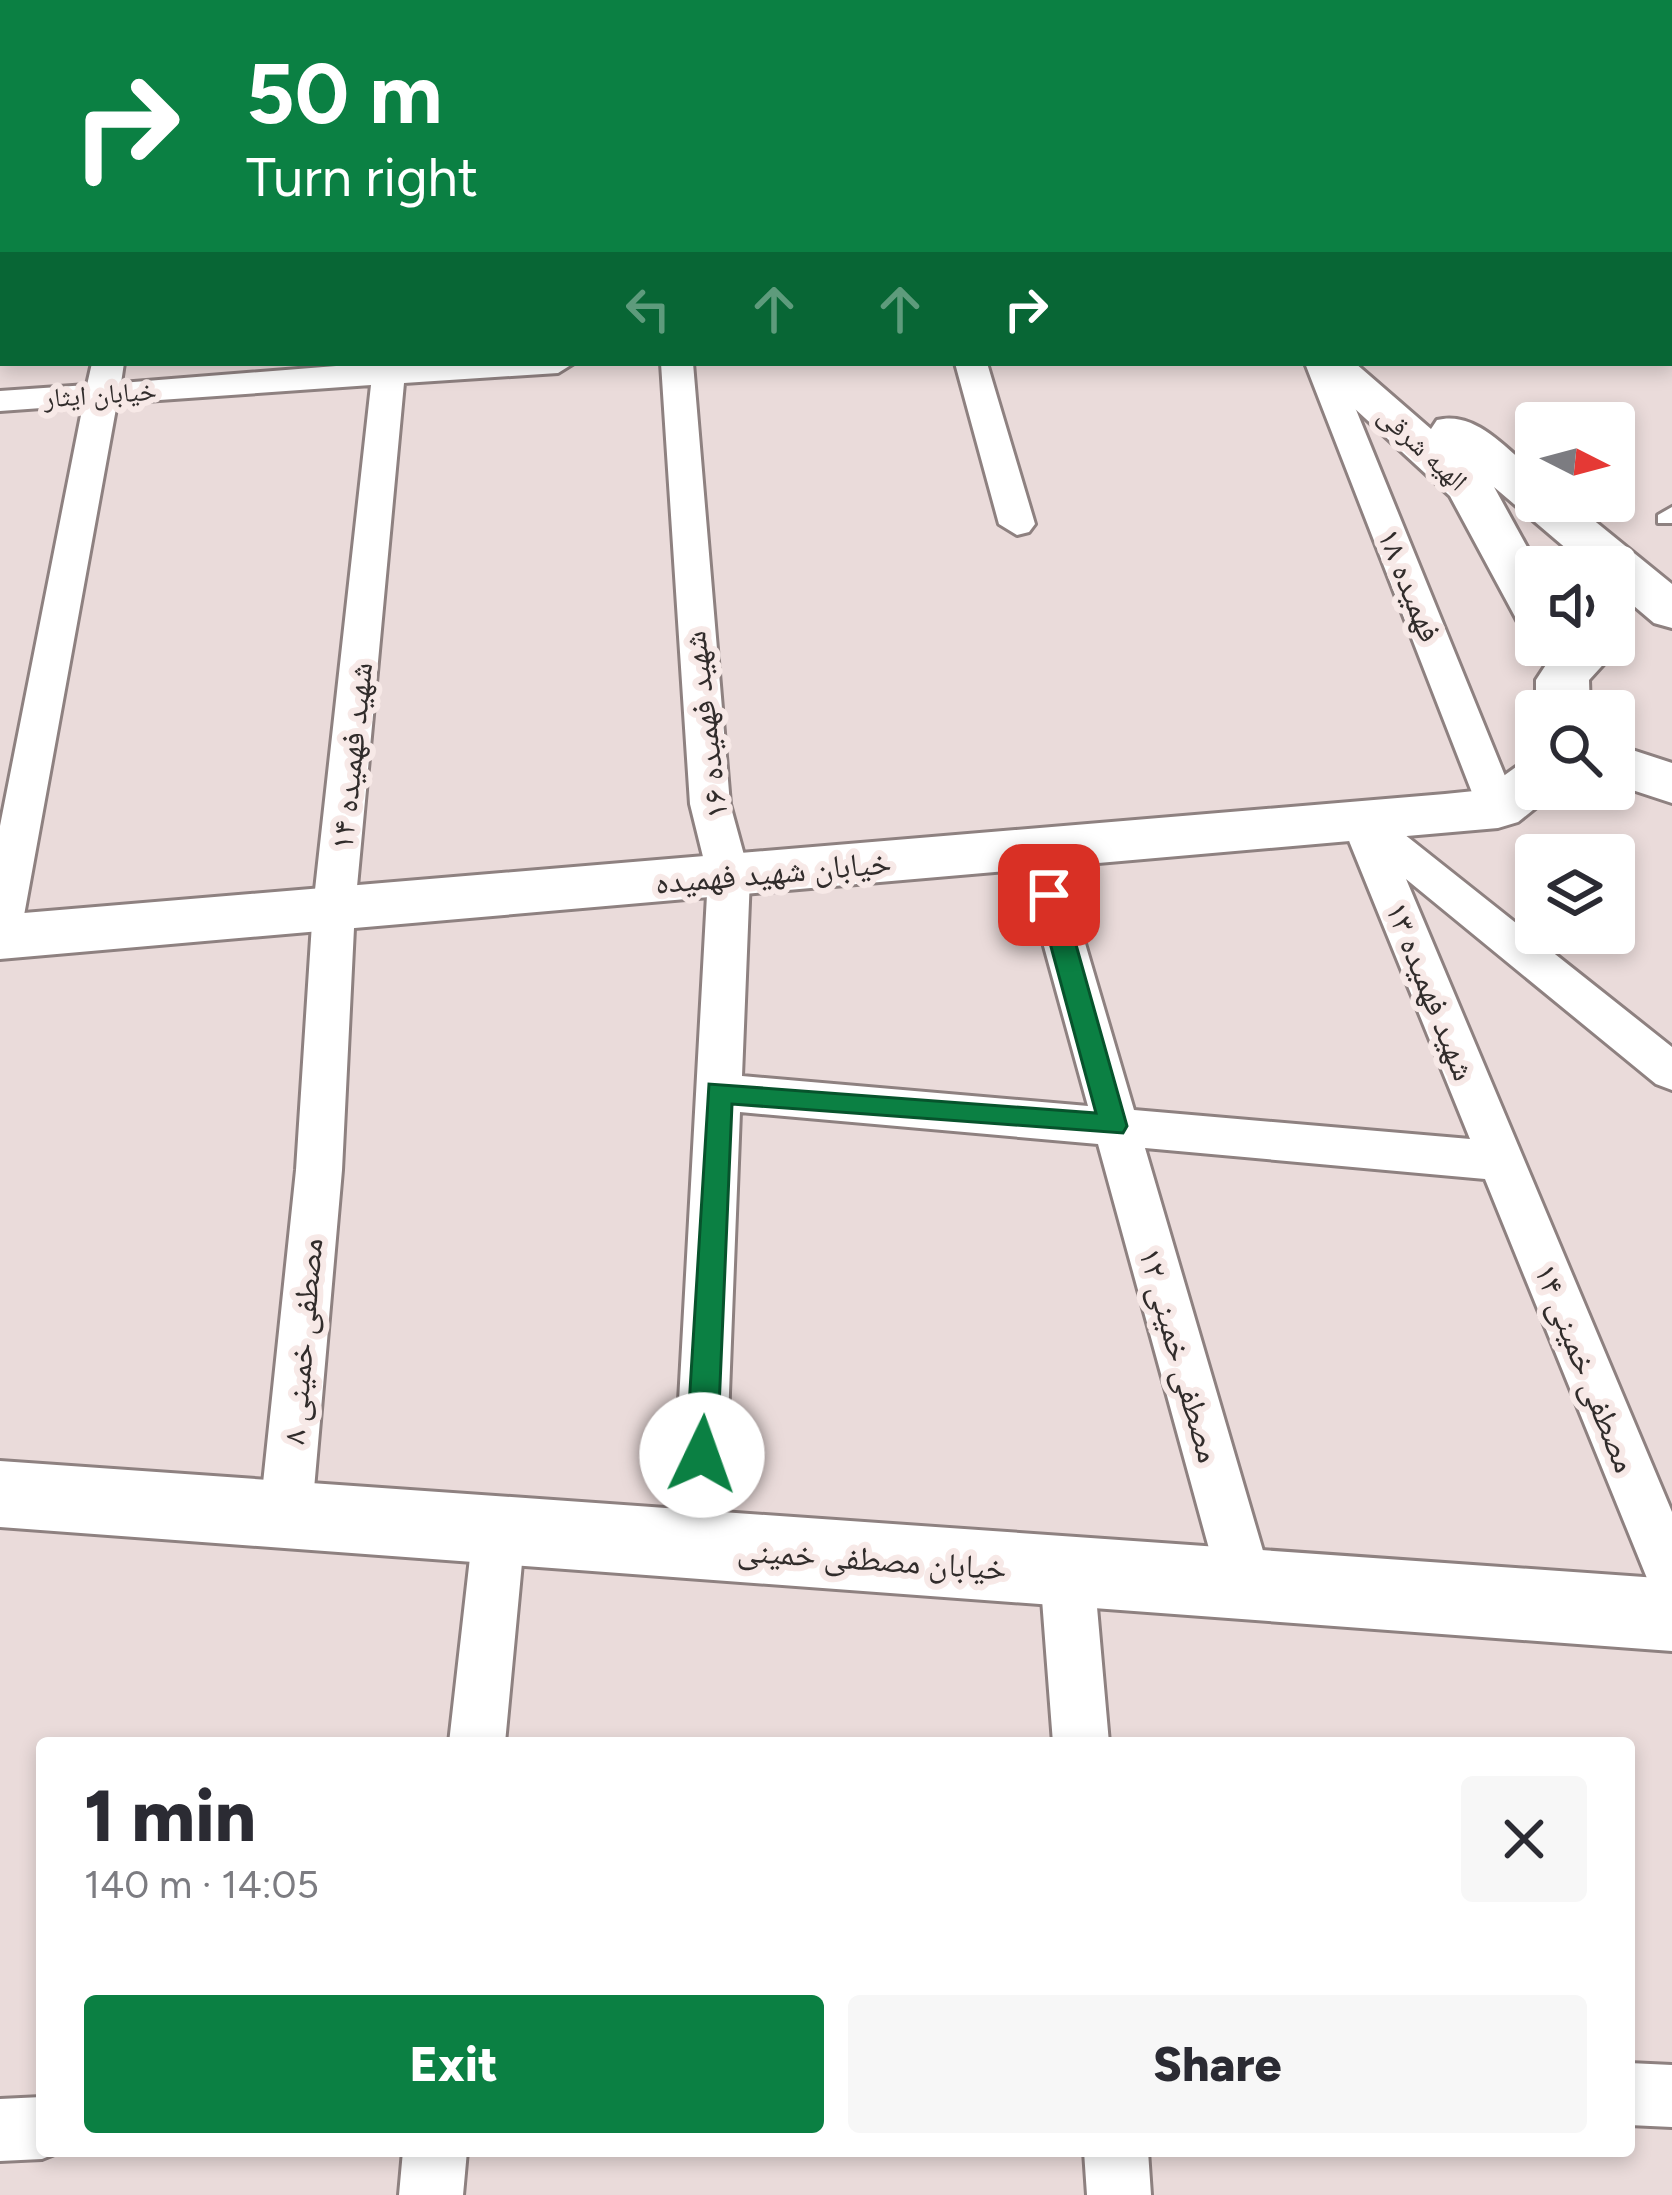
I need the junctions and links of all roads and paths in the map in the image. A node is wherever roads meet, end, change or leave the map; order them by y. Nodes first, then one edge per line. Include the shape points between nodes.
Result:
1 (457, 366) edge
2 (677, 366) edge
3 (972, 366) edge
4 (1326, 366) edge
5 (1328, 366) edge
6 (1377, 366) edge
7 (390, 368) edge
8 (105, 379) edge
9 (0, 400) edge
10 (1515, 481) edge
11 (1565, 522) edge
12 (1017, 524) dead end
13 (1515, 571) edge
14 (1672, 611) edge
15 (1672, 638) edge
16 (1635, 639) edge
17 (1635, 771) edge
18 (1672, 784) edge
19 (1515, 790) edge
20 (1515, 795) edge
21 (1361, 821) junction
22 (1037, 848) junction
23 (729, 877) junction
24 (334, 908) junction
25 (0, 934) edge
26 (1672, 1072) edge
27 (718, 1092) junction
28 (1113, 1126) junction
29 (1500, 1161) junction
30 (319, 1170) joint
31 (0, 1494) edge
32 (286, 1512) junction
33 (499, 1531) junction
34 (698, 1546) junction
35 (1067, 1573) junction
36 (1672, 1576) edge
37 (1246, 1585) junction
38 (1672, 1615) edge
39 (478, 1737) edge
40 (1081, 1737) edge
41 (1635, 2094) edge
42 (1672, 2096) edge
43 (36, 2128) edge
44 (0, 2130) edge
45 (435, 2157) edge
46 (1117, 2157) edge
47 (431, 2195) edge
48 (1120, 2195) edge

1 - 7 street, خیابان ایثار
2 - 23 street, شهید فهمیده ۱۶ via 710,804
3 - 12 street
4 - 19 street, فهمیده ۱۸
5 - 13 street, الهیه شرقی via 1470,488
6 - 10 street, الهیه شرقی
7 - 8 street, خیابان ایثار
7 - 24 street, شهید فهمیده ۱۴
8 - 9 street, خیابان ایثار
8 - 25 street
11 - 14 street, الهیه شرقی
15 - 16 street
17 - 18 street
20 - 21 street, خیابان شهید فهمیده
21 - 22 street, خیابان شهید فهمیده
21 - 26 street
21 - 29 street, شهید فهمیده ۱۳
22 - 23 street, خیابان شهید فهمیده
22 - 28 street, مصطفی خمینی ۱۲
23 - 24 street, خیابان شهید فهمیده
23 - 27 street, شهید فهمیده ۱۶
24 - 25 street, خیابان شهید فهمیده
24 - 30 street, شهید فهمیده ۱۴
27 - 28 street
27 - 34 street, شهید فهمیده ۱۶
28 - 29 street
28 - 37 street, مصطفی خمینی ۱۲
29 - 36 street, مصطفی خمینی ۱۴
30 - 32 street, مصطفی خمینی ۸
31 - 32 street, خیابان مصطفی خمینی
32 - 33 street, خیابان مصطفی خمینی
33 - 34 street, خیابان مصطفی خمینی
33 - 39 street
34 - 35 street, خیابان مصطفی خمینی
35 - 37 street, خیابان مصطفی خمینی
35 - 40 street
37 - 38 street, خیابان مصطفی خمینی
41 - 42 street
43 - 44 street
45 - 47 street
46 - 48 street

